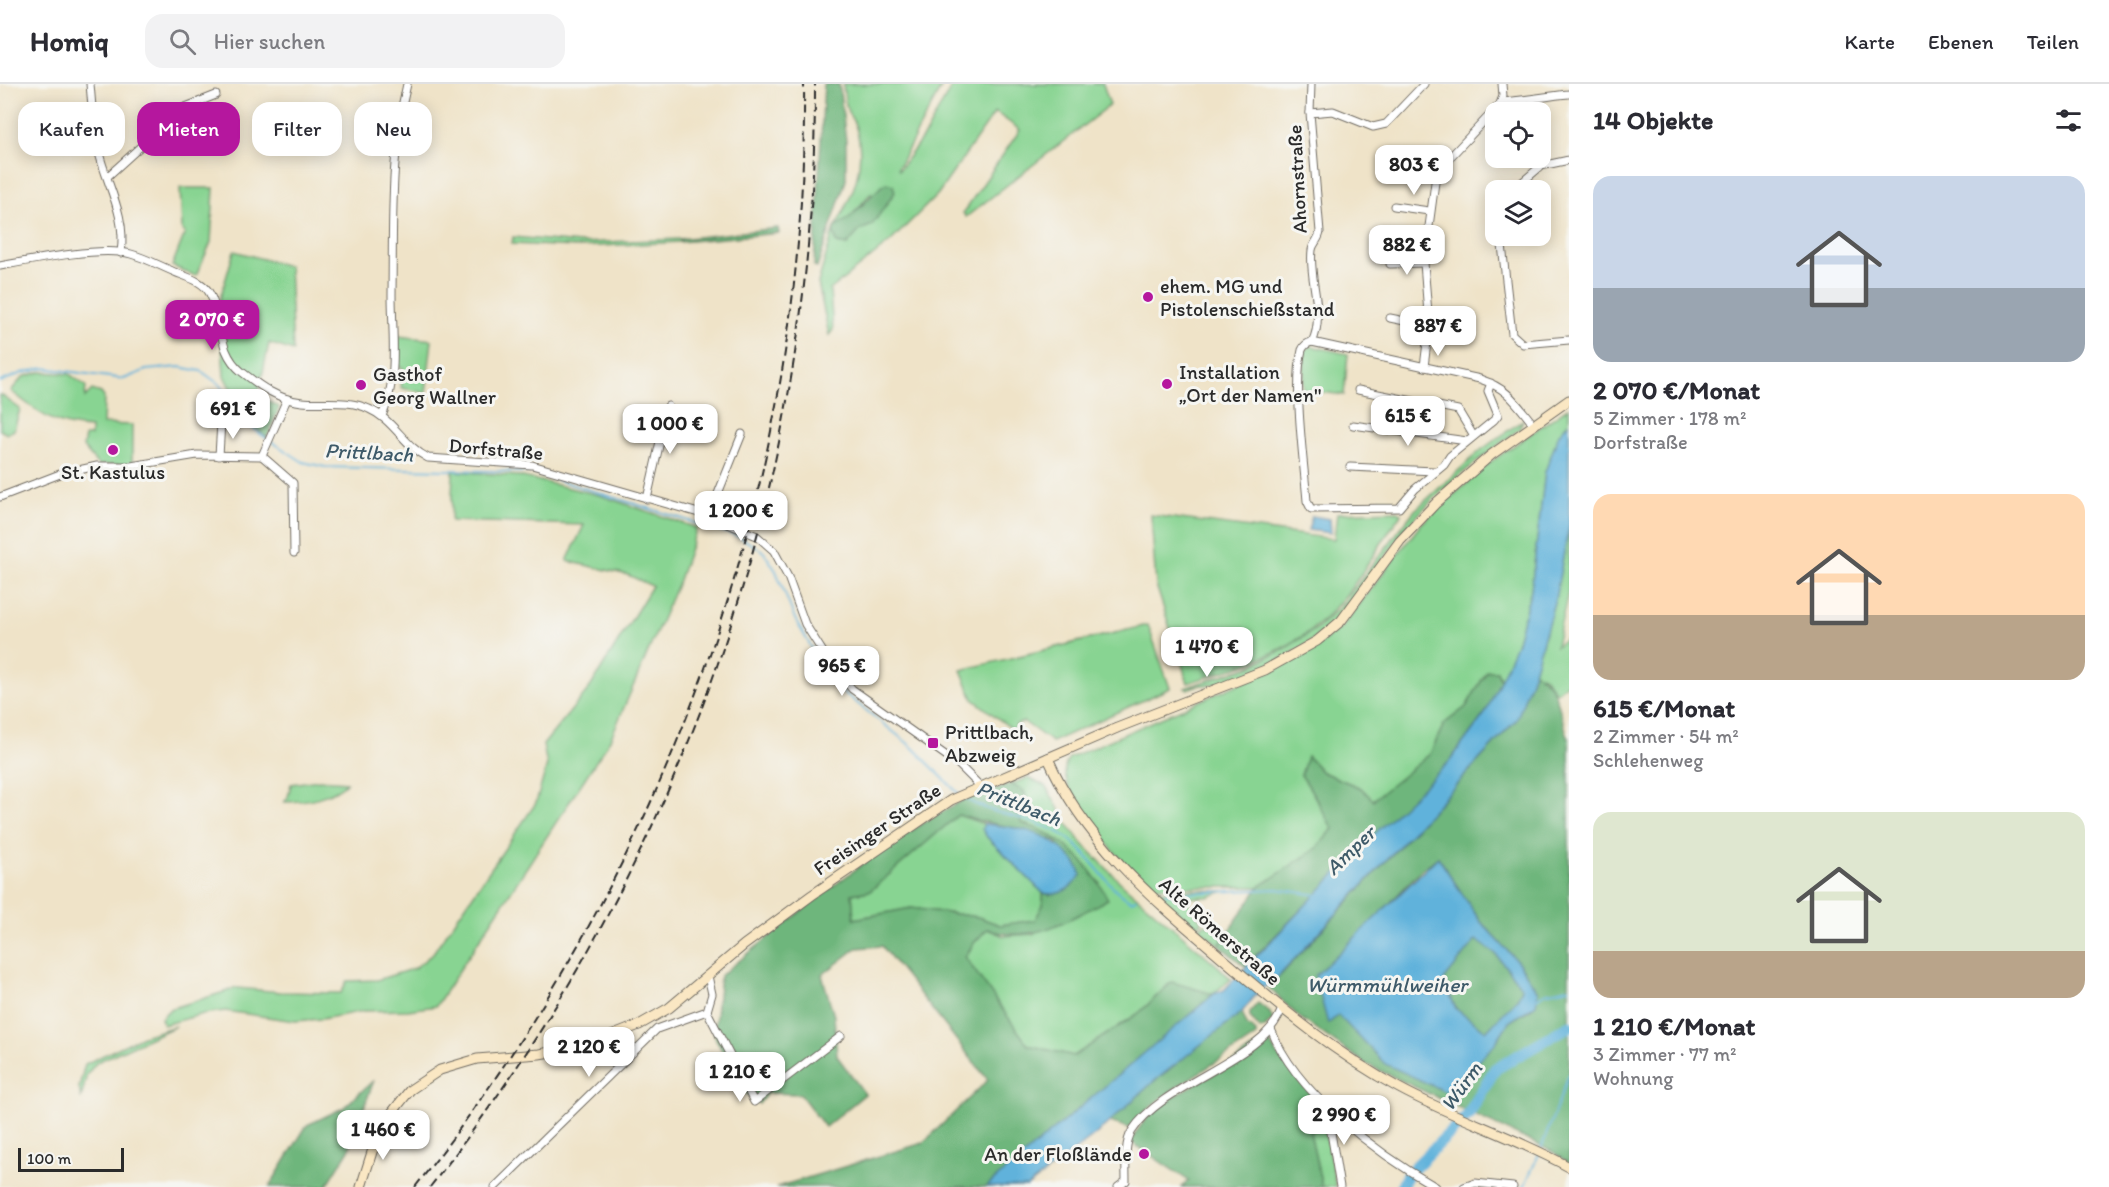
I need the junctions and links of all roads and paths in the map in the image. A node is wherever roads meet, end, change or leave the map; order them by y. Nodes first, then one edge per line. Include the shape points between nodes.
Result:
1 (90, 84) edge
2 (407, 84) edge
3 (1311, 84) edge
4 (1424, 84) edge
5 (1502, 84) edge
6 (1569, 94) edge
7 (216, 95) dead end
8 (1501, 102) joint
9 (1310, 113) junction
10 (1485, 119) edge
11 (1569, 160) edge
12 (108, 176) junction
13 (1525, 180) edge
14 (1394, 206) dead end
15 (1429, 211) junction
16 (1502, 246) edge
17 (121, 253) junction
18 (1424, 263) junction
19 (1390, 264) dead end
20 (0, 266) edge
21 (1390, 318) dead end
22 (1429, 326) junction
23 (1569, 340) edge
24 (1312, 342) junction
25 (1424, 367) junction
26 (1491, 383) junction
27 (1358, 390) dead end
28 (286, 399) junction
29 (1569, 400) edge
30 (668, 406) dead end
31 (382, 416) junction
32 (222, 422) dead end
33 (1353, 425) dead end
34 (1534, 425) junction
35 (742, 434) dead end
36 (1473, 435) junction
37 (1467, 441) junction
38 (219, 456) junction
39 (262, 456) junction
40 (1350, 466) dead end
41 (1434, 471) junction
42 (0, 497) edge
43 (647, 499) junction
44 (709, 516) junction
45 (294, 553) dead end
46 (1048, 758) junction
47 (980, 786) junction
48 (708, 976) junction
49 (1282, 1008) junction
50 (707, 1011) junction
51 (1271, 1029) junction
52 (841, 1036) dead end
53 (1327, 1107) junction
54 (1569, 1167) edge
55 (361, 1187) edge
56 (495, 1187) edge
57 (1118, 1187) edge
58 (1340, 1187) edge
59 (1436, 1187) edge
60 (1464, 1187) edge
61 (1513, 1187) edge

1 - 12 street via 97,148
2 - 31 street via 395,144 393,355 387,406
3 - 9 street, Ahornstraße
4 - 9 street via 1386,124 1373,127 1333,111
5 - 8 street
6 - 8 street
7 - 12 street via 183,108
9 - 24 street, Ahornstraße via 1320,232 1312,249 1316,335
10 - 15 street via 1439,169
11 - 13 street via 1541,166
12 - 17 street via 118,207
14 - 15 street
15 - 18 street
16 - 23 street via 1512,334 1523,344
17 - 20 street, Dorfstraße
17 - 28 street, Dorfstraße via 202,284 213,301 220,338 230,360 267,390
18 - 19 street
18 - 22 street
21 - 22 street
22 - 25 street
24 - 25 street
24 - 41 street, Ahornstraße via 1302,348 1300,382 1307,501 1311,509 1400,508
25 - 26 street
26 - 34 street via 1506,390
26 - 36 street via 1488,391 1498,415
27 - 36 street via 1458,410
28 - 31 street, Dorfstraße via 353,404
28 - 39 street
29 - 34 main road, Freisinger Straße
30 - 43 street
31 - 43 street, Dorfstraße via 428,458 532,465
32 - 38 street
33 - 37 street
34 - 46 main road, Freisinger Straße via 1491,455 1436,503 1341,621 1317,641 1265,669
35 - 44 street
36 - 37 street
37 - 41 street
38 - 39 street
38 - 42 street via 97,466 60,474
39 - 45 street via 293,483
40 - 41 street
43 - 44 street, Dorfstraße
44 - 47 street, Dorfstraße via 741,527 774,551 805,624 852,689 958,764
46 - 47 main road, Freisinger Straße
46 - 49 main road, Alte Römerstraße via 1070,801 1115,859 1148,893
47 - 48 main road, Freisinger Straße via 918,821 812,895
48 - 50 street via 712,994
48 - 55 main road, Freisinger Straße via 669,1008 611,1038 565,1051 477,1059 423,1080 387,1119
49 - 51 street
49 - 54 main road, Alte Römerstraße via 1350,1061 1402,1090
50 - 52 street via 754,1102
50 - 56 street via 657,1029
51 - 53 street via 1277,1046
51 - 57 street via 1151,1110 1128,1140 1126,1181
53 - 58 street
53 - 59 street via 1405,1168
60 - 61 street via 1475,1183

